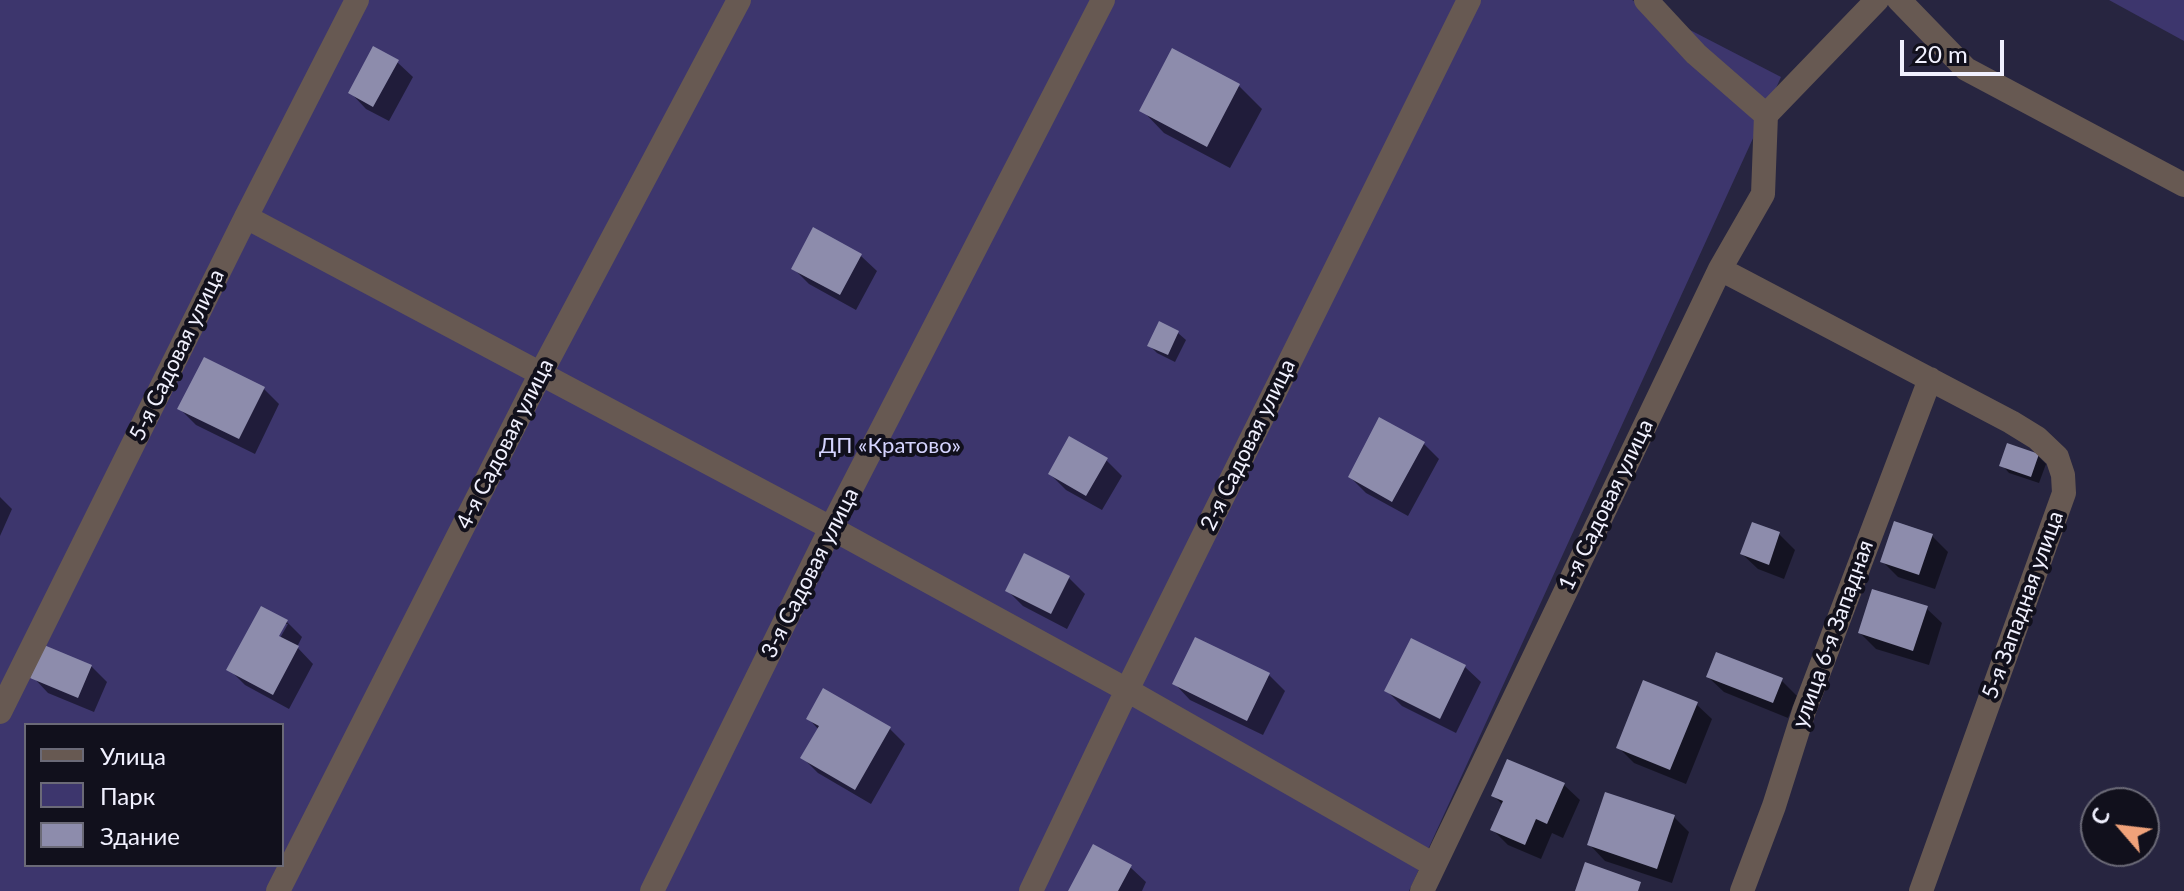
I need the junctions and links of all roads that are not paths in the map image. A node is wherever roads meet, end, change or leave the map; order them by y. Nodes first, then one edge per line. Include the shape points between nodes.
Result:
1 (357, 0) edge
2 (739, 0) edge
3 (1103, 0) edge
4 (1469, 0) edge
5 (1646, 0) edge
6 (1877, 0) edge
7 (1899, 0) edge
8 (1766, 115) junction
9 (2184, 185) edge
10 (246, 217) junction
11 (1720, 269) junction
12 (541, 373) junction
13 (1930, 379) junction
14 (831, 528) junction
15 (1127, 690) junction
16 (0, 712) edge
17 (1434, 865) junction
18 (278, 891) edge
19 (652, 891) edge
20 (1031, 891) edge
21 (1422, 891) edge
22 (1742, 891) edge
23 (1921, 891) edge

1 - 10 street, 5-я Садовая улица
2 - 12 street, 4-я Садовая улица
3 - 14 street, 3-я Садовая улица
4 - 15 street, 2-я Садовая улица
5 - 8 street via 1696,54
6 - 8 street
7 - 9 street via 1966,69
8 - 11 street, 1-я Садовая улица via 1763,194
10 - 12 street
10 - 16 street, 5-я Садовая улица
11 - 13 street, 5-я Западная улица
11 - 17 street, 1-я Садовая улица
12 - 14 street
12 - 18 street, 4-я Садовая улица
13 - 22 street, улица 6-я Западная
13 - 23 street, 5-я Западная улица via 2037,438 2057,457 2064,493
14 - 15 street
14 - 19 street, 3-я Садовая улица
15 - 17 street
15 - 20 street, 2-я Садовая улица
17 - 21 street, 1-я Садовая улица

